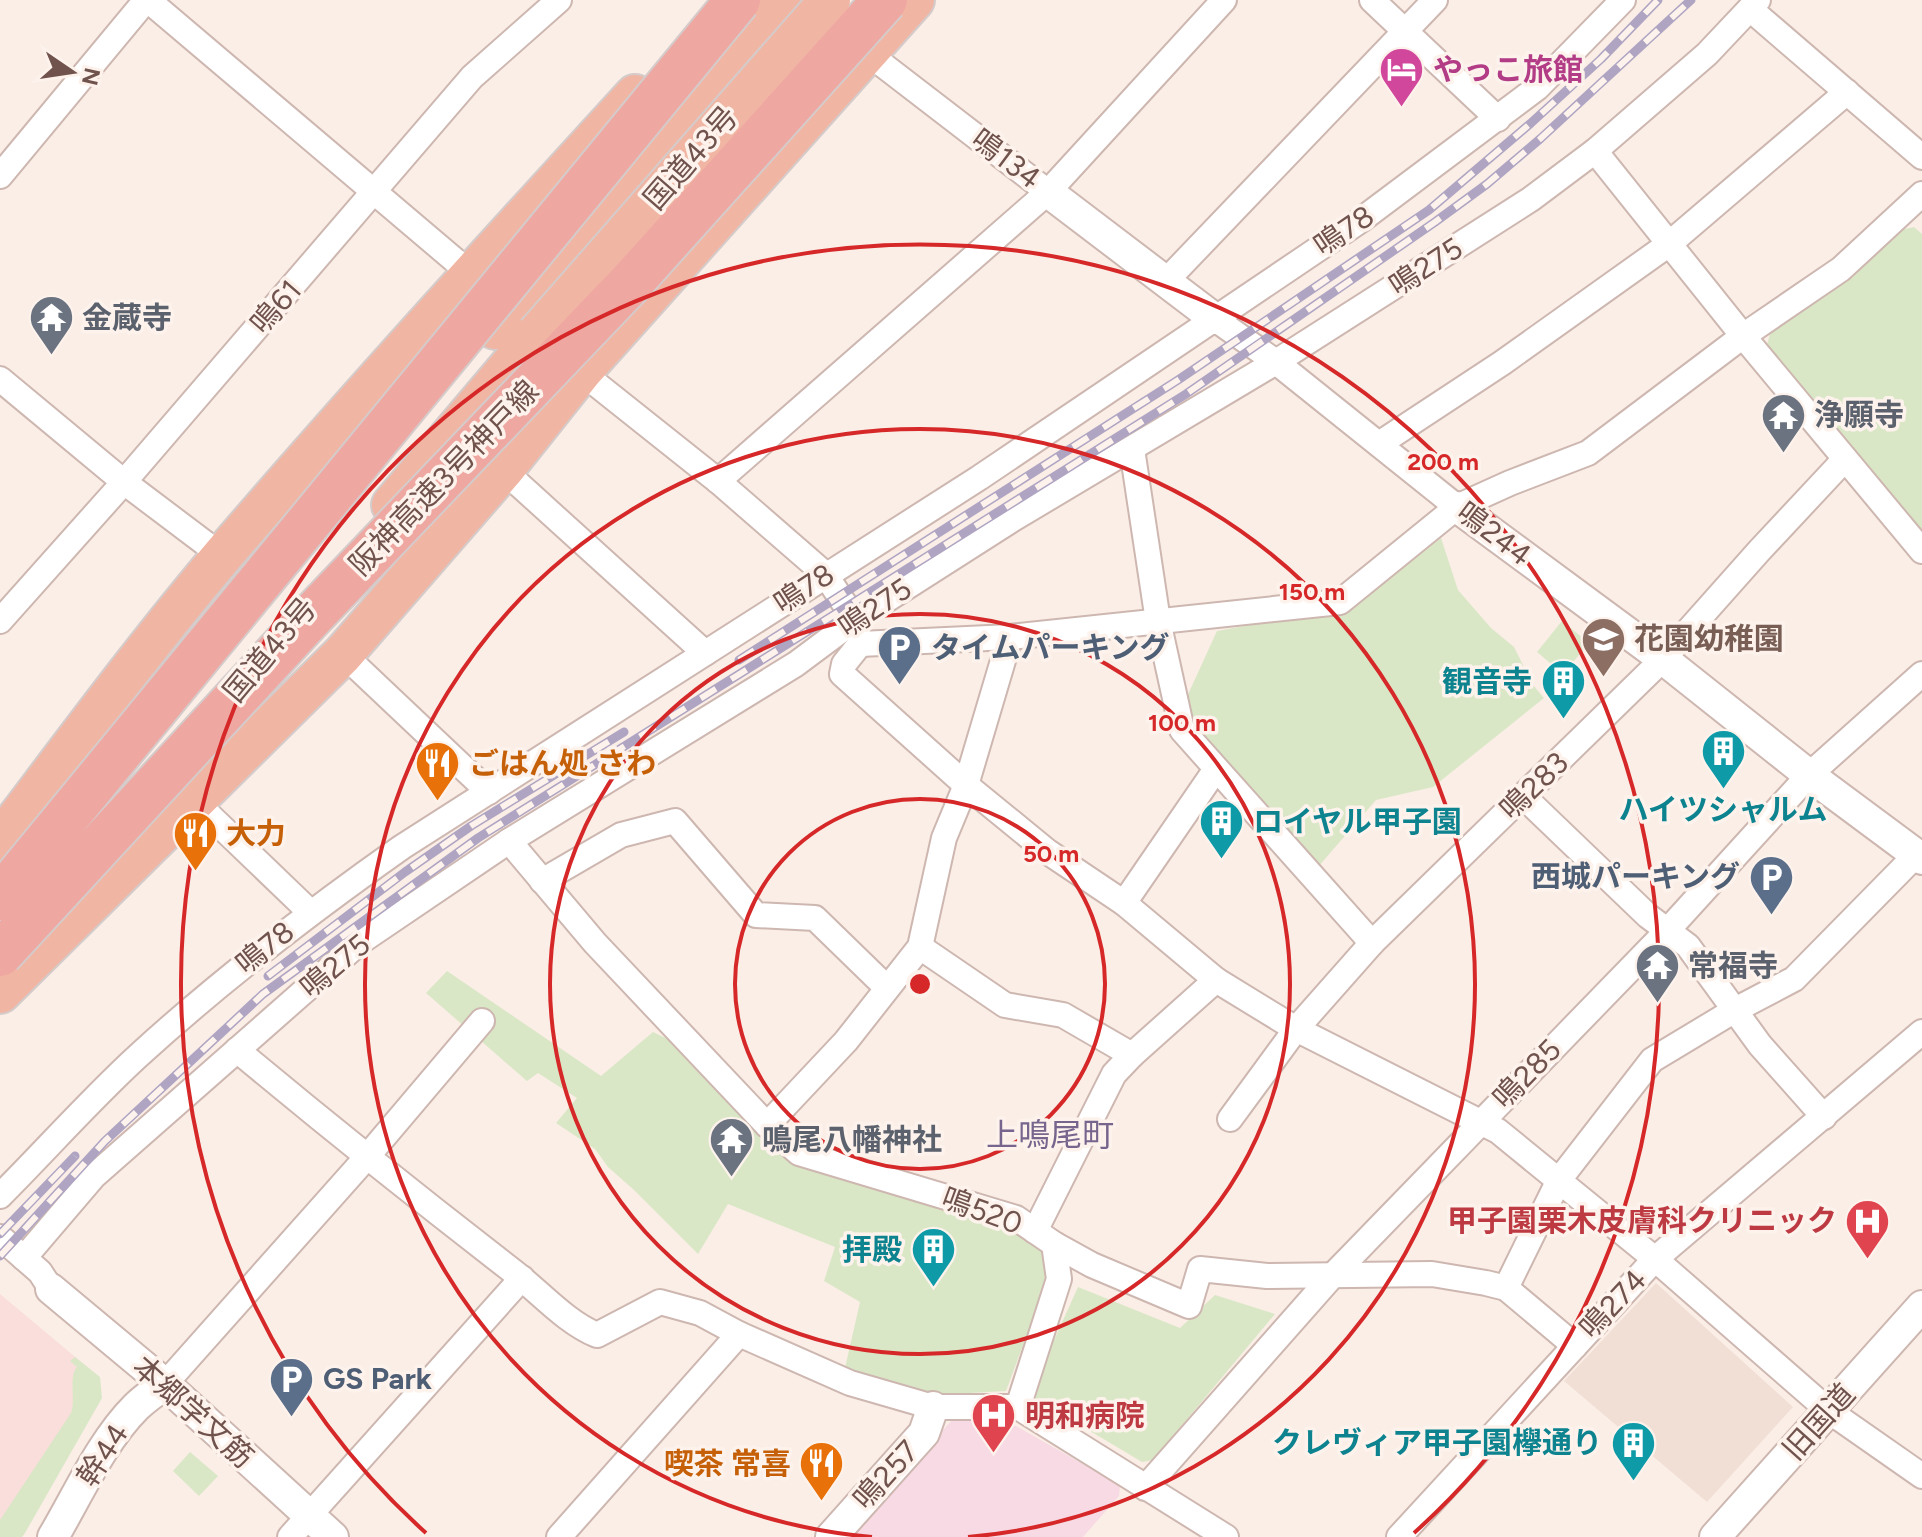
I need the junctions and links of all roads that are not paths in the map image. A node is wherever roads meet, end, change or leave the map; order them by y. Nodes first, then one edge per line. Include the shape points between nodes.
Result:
1 (147, 0) edge
2 (559, 0) edge
3 (722, 0) edge
4 (738, 0) edge
5 (781, 0) edge
6 (797, 0) edge
7 (830, 0) edge
8 (885, 0) edge
9 (914, 0) edge
10 (1224, 0) edge
11 (1372, 0) edge
12 (1435, 0) edge
13 (1623, 0) edge
14 (1754, 4) edge
15 (1405, 32) junction
16 (867, 53) junction
17 (1847, 92) junction
18 (1498, 119) junction
19 (1595, 151) junction
20 (1922, 157) edge
21 (0, 176) edge
22 (376, 192) junction
23 (1048, 192) junction
24 (1918, 205) edge
25 (1669, 244) junction
26 (471, 274) junction
27 (1165, 282) junction
28 (1215, 319) junction
29 (525, 321) junction
30 (1743, 336) junction
31 (1276, 362) junction
32 (581, 372) junction
33 (0, 379) edge
34 (1379, 444) junction
35 (1132, 449) junction
36 (1845, 459) junction
37 (503, 470) junction
38 (718, 481) junction
39 (124, 482) junction
40 (1457, 507) junction
41 (1922, 551) edge
42 (222, 556) junction
43 (825, 574) junction
44 (4, 609) edge
45 (1158, 621) junction
46 (858, 632) junction
47 (1010, 637) junction
48 (705, 653) junction
49 (343, 654) junction
50 (1663, 659) junction
51 (1922, 674) edge
52 (1216, 769) junction
53 (1809, 775) junction
54 (966, 785) junction
55 (489, 792) junction
56 (1524, 797) junction
57 (209, 815) dead end
58 (0, 841) edge
59 (509, 841) junction
60 (1919, 857) edge
61 (542, 881) junction
62 (0, 885) edge
63 (0, 898) edge
64 (1124, 903) junction
65 (310, 912) junction
66 (1667, 931) junction
67 (1372, 943) junction
68 (920, 947) junction
69 (0, 954) edge
70 (0, 980) edge
71 (1216, 980) junction
72 (887, 988) junction
73 (0, 993) edge
74 (1735, 1010) junction
75 (482, 1021) dead end
76 (1296, 1029) junction
77 (1922, 1032) edge
78 (237, 1050) junction
79 (1132, 1055) junction
80 (1824, 1117) junction
81 (1230, 1119) dead end
82 (1480, 1123) junction
83 (767, 1125) junction
84 (366, 1158) junction
85 (1559, 1180) junction
86 (0, 1196) edge
87 (0, 1237) edge
88 (1044, 1238) junction
89 (12, 1259) edge
90 (1655, 1259) junction
91 (1333, 1275) junction
92 (522, 1278) junction
93 (1506, 1288) junction
94 (51, 1289) joint
95 (1922, 1306) edge
96 (739, 1334) junction
97 (1575, 1346) junction
98 (165, 1384) junction
99 (933, 1407) junction
100 (1018, 1407) junction
101 (1829, 1411) junction
102 (1922, 1476) edge
103 (1145, 1488) junction
104 (299, 1527) edge
105 (53, 1537) edge
106 (333, 1537) edge
107 (559, 1537) edge
108 (831, 1537) edge
109 (1226, 1537) edge
110 (1399, 1537) edge
111 (1715, 1537) edge

1 - 21 street
1 - 22 street
2 - 22 street, 鳴61 via 472,77
3 - 26 highway
4 - 63 highway, bridge
5 - 29 highway, 国道43号
6 - 16 street, 鳴134
7 - 29 highway, 国道43号, bridge
8 - 69 highway, 阪神高速3号神戸線, bridge via 635,278 307,621
9 - 16 highway
10 - 23 street
11 - 15 street
12 - 15 street
13 - 18 street, 鳴78 via 1537,88
14 - 17 street
14 - 19 street, 鳴275 via 1707,54
15 - 18 street
15 - 27 street
16 - 23 street, 鳴134
16 - 32 highway
17 - 20 street
17 - 25 street
18 - 28 street, 鳴78
19 - 25 street
19 - 31 street, 鳴275 via 1531,199
22 - 26 street
22 - 39 street, 鳴61
23 - 27 street, 鳴134
23 - 38 street
24 - 30 street via 1841,269
25 - 30 street
25 - 34 street
26 - 42 highway
27 - 28 street, 鳴134
28 - 31 street, 鳴244
28 - 43 street, 鳴78
29 - 62 highway, 国道43号 via 264,594
29 - 70 highway, 国道43号 via 294,619
30 - 36 street
30 - 40 street via 1588,453
31 - 34 street, 鳴244
31 - 35 street, 鳴275
32 - 37 highway
32 - 38 street
33 - 39 street
34 - 40 street, 鳴244
35 - 45 street
35 - 46 street, 鳴275 via 1013,519
36 - 41 street
36 - 50 street, 鳴283
37 - 48 street
37 - 49 highway
38 - 43 street
39 - 42 street
39 - 44 street, 鳴61
40 - 45 street via 1340,602
40 - 50 street, 鳴244
42 - 58 highway
43 - 46 street
43 - 48 street, 鳴78
45 - 47 street
45 - 52 street via 1182,730
46 - 47 street
46 - 54 street via 842,674
46 - 59 street, 鳴275 via 796,664
47 - 54 street
48 - 55 street, 鳴78
49 - 55 street
49 - 73 highway
50 - 53 street, 鳴244
50 - 56 street, 鳴283
51 - 53 street, 鳴285
52 - 64 street
52 - 67 street
53 - 60 street, 鳴244
53 - 66 street, 鳴285
54 - 64 street via 1048,852
54 - 68 street via 944,838
55 - 65 street, 鳴78
56 - 66 street
56 - 67 street, 鳴283
57 - 65 street
59 - 61 street, 鳴520
59 - 78 street, 鳴275 via 360,942
60 - 74 street via 1794,979
61 - 72 street via 621,835 675,821 756,915 815,918
61 - 83 street, 鳴520
64 - 71 street
65 - 86 street, 鳴78 via 137,1057
66 - 74 street via 1688,946
66 - 82 street, 鳴285
67 - 76 street, 鳴283
68 - 72 street
68 - 79 street via 1005,1005 1063,1015
71 - 76 street
71 - 79 street
72 - 83 street via 846,1041
74 - 80 street
74 - 85 street via 1652,1060
75 - 84 street
76 - 81 street, 鳴283
76 - 82 street
77 - 80 street, 鳴274
78 - 84 street
78 - 89 street, 鳴275 via 94,1176
79 - 88 street via 1114,1074
80 - 90 street, 鳴274
82 - 85 street via 1498,1131
82 - 91 street, 鳴285
83 - 88 street, 鳴520 via 799,1153 1016,1218
84 - 92 street
84 - 98 street
85 - 90 street
85 - 93 street
87 - 89 street, 本郷学文筋
88 - 91 street, 鳴520 via 1092,1265 1189,1306 1200,1269
88 - 100 street via 1059,1279
89 - 94 street, 本郷学文筋 via 31,1282
90 - 97 street, 鳴274
90 - 101 street
91 - 93 street, 鳴520 via 1432,1274
91 - 103 street, 鳴285
92 - 96 street via 597,1335 660,1302 700,1313
92 - 104 street
93 - 97 street, 鳴520
94 - 98 street, 本郷学文筋
95 - 101 street, 旧国道
96 - 99 street via 850,1383
96 - 107 street
97 - 110 street, 鳴274
98 - 104 street, 本郷学文筋
98 - 105 street, 幹44 via 125,1420
99 - 100 street
99 - 108 street, 鳴257 via 924,1433
100 - 103 street
101 - 102 street
101 - 111 street, 旧国道
103 - 109 street
104 - 106 street, 本郷学文筋

